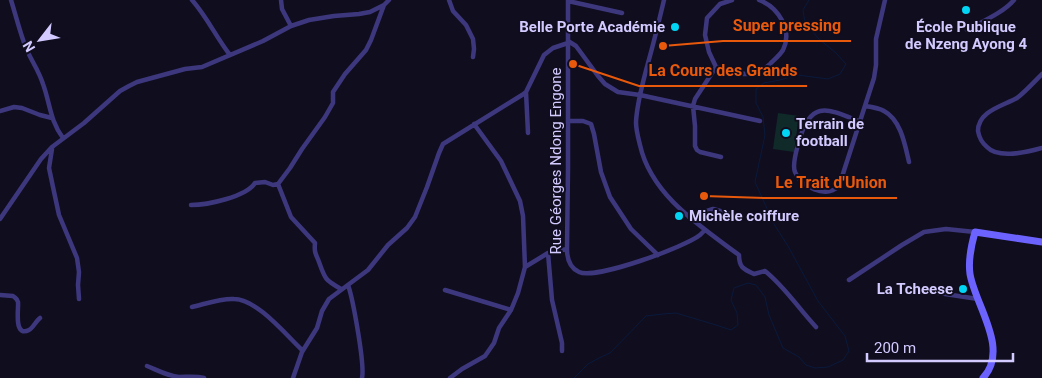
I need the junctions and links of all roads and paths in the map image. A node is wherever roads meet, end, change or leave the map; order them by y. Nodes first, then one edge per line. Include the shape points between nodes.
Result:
1 (11, 0) edge
2 (192, 0) edge
3 (281, 0) edge
4 (389, 0) edge
5 (449, 0) edge
6 (664, 0) edge
7 (732, 0) edge
8 (759, 0) edge
9 (885, 0) edge
10 (1014, 0) edge
11 (568, 1) edge
12 (768, 2) edge
13 (384, 5) junction
14 (622, 13) dead end
15 (291, 26) junction
16 (967, 30) dead end
17 (568, 42) junction
18 (230, 55) junction
19 (473, 57) dead end
20 (716, 67) junction
21 (1042, 74) edge
22 (526, 92) junction
23 (640, 95) junction
24 (693, 106) junction
25 (866, 106) junction
26 (0, 111) edge
27 (52, 118) junction
28 (568, 121) junction
29 (760, 121) dead end
30 (861, 122) junction
31 (474, 124) junction
32 (528, 132) dead end
33 (63, 138) junction
34 (52, 147) junction
35 (1042, 148) edge
36 (721, 157) dead end
37 (909, 162) dead end
38 (278, 184) junction
39 (191, 205) dead end
40 (731, 214) dead end
41 (689, 217) junction
42 (0, 220) edge
43 (705, 230) junction
44 (974, 232) junction
45 (1042, 242) edge
46 (567, 250) junction
47 (548, 254) junction
48 (658, 255) junction
49 (525, 267) junction
50 (849, 280) dead end
51 (348, 285) junction
52 (341, 289) junction
53 (445, 290) dead end
54 (918, 293) dead end
55 (0, 295) edge
56 (79, 299) dead end
57 (978, 299) junction
58 (192, 307) dead end
59 (510, 310) junction
60 (40, 318) dead end
61 (816, 328) dead end
62 (562, 351) dead end
63 (302, 352) junction
64 (148, 366) dead end
65 (204, 378) edge
66 (292, 378) edge
67 (362, 378) edge
68 (450, 378) edge
69 (983, 378) edge

1 - 27 street via 24,42 44,85
2 - 18 street
3 - 15 street
4 - 13 street
5 - 19 street via 473,39
6 - 23 street
7 - 20 street via 720,4 708,18 705,35
8 - 12 street
9 - 25 street via 876,39 874,78
10 - 16 street
11 - 14 street
11 - 17 street, Rue Géorges Ndong Engone
12 - 20 street via 782,19 785,29 783,50 761,71 751,74
13 - 15 street via 370,12 318,18
13 - 38 street via 368,45 333,92 333,103 325,117
15 - 18 street
17 - 22 street via 544,55
17 - 23 street via 576,46 604,84 618,92
17 - 28 street, Rue Géorges Ndong Engone
18 - 33 street via 202,67 137,82 120,91
20 - 24 street
21 - 35 street via 1020,96 984,116 978,132 982,143 998,154
22 - 31 street
22 - 32 street
23 - 24 street
23 - 41 street via 636,123 644,161 666,194
24 - 29 street
24 - 36 street via 697,150
25 - 30 street
25 - 37 street via 893,117
26 - 27 street via 22,108
27 - 33 street
28 - 46 street, Rue Géorges Ndong Engone
28 - 48 street via 591,124 610,197 631,229
30 - 30 street via 836,190 821,192 799,179 793,166 809,118 826,110
31 - 49 street via 500,161 520,201
31 - 51 street via 443,144 415,217 368,270
33 - 34 street
34 - 42 street
34 - 56 street via 50,168 53,187 59,215 77,258
38 - 39 street via 255,183 244,192 228,198
38 - 52 street via 291,217 315,243 314,252 325,278
40 - 41 street via 713,209
41 - 43 street
43 - 48 street, Rue Géorges Ndong Engone
43 - 61 street via 739,255 742,267 754,274 765,271 775,279
44 - 45 street
44 - 50 street via 946,229 924,232
44 - 57 street via 969,261
46 - 47 street
46 - 48 street, Rue Géorges Ndong Engone via 571,266 585,274 622,267
47 - 49 street
47 - 62 street via 552,300
49 - 59 street
51 - 52 street
51 - 67 street via 362,361
52 - 63 street via 329,299
53 - 59 street
54 - 57 street
55 - 60 street via 13,296 17,300 21,330 29,330
57 - 69 street via 993,353 991,368
58 - 63 street via 232,298 242,299 270,318
59 - 68 street via 485,356
63 - 66 street
64 - 65 street via 177,377

